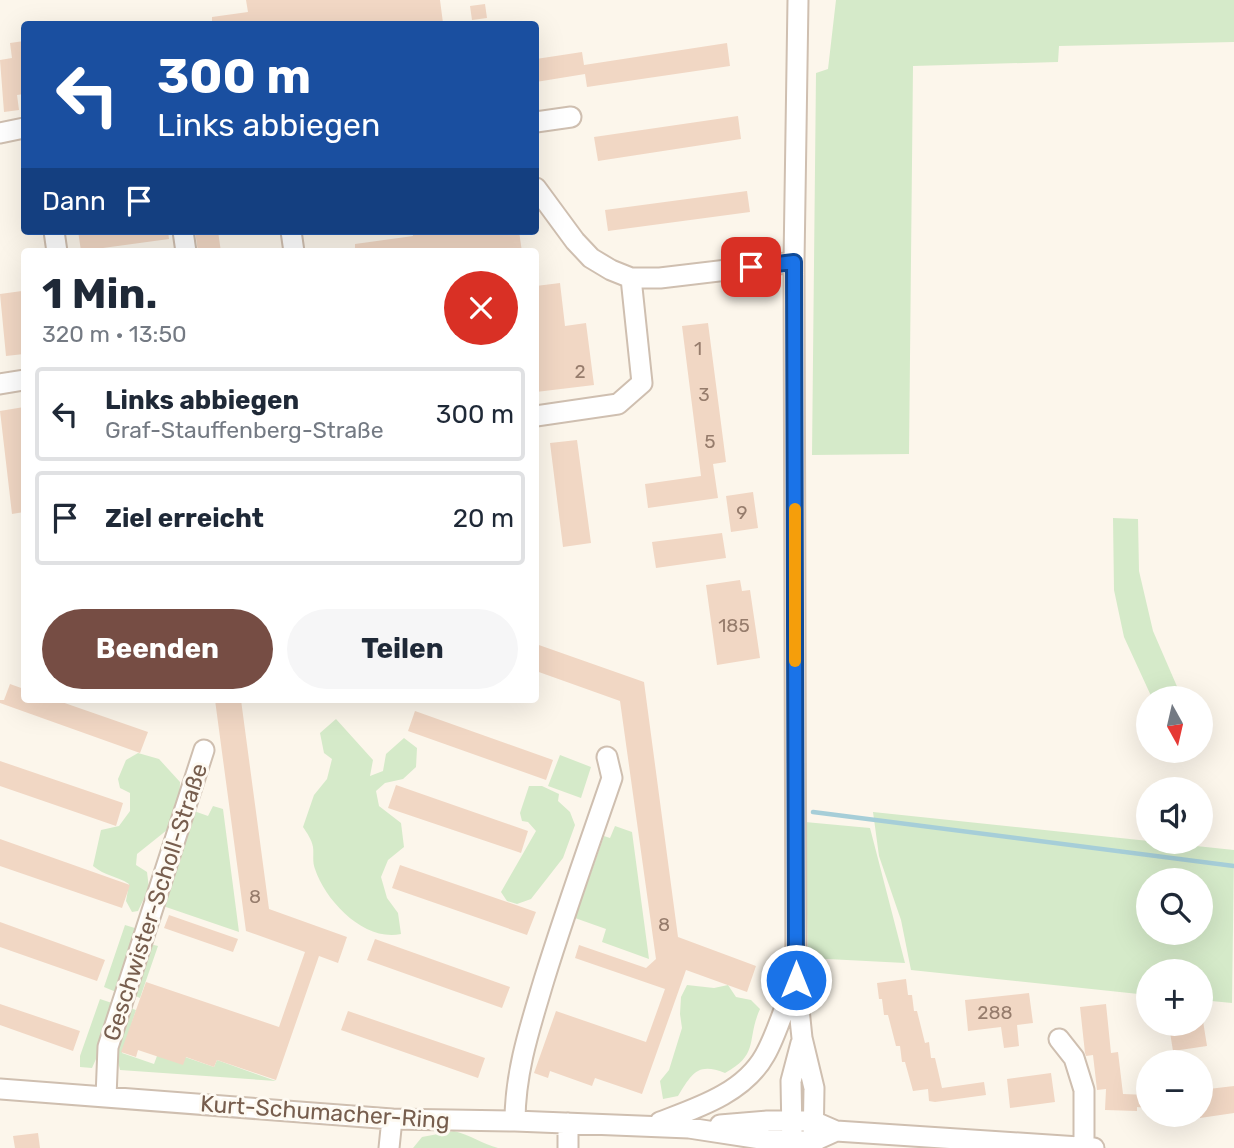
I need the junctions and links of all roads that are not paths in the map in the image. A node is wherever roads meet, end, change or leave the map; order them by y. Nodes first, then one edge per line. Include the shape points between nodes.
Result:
1 (798, 0) edge
2 (570, 117) dead end
3 (539, 122) edge
4 (21, 129) edge
5 (0, 133) edge
6 (539, 192) edge
7 (794, 262) junction
8 (632, 278) junction
9 (21, 380) edge
10 (0, 384) edge
11 (539, 416) edge
12 (204, 750) dead end
13 (607, 757) dead end
14 (796, 980) junction
15 (802, 1038) junction
16 (1059, 1039) dead end
17 (0, 1089) edge
18 (106, 1097) junction
19 (392, 1119) junction
20 (514, 1121) junction
21 (568, 1123) junction
22 (650, 1126) junction
23 (792, 1136) edge
24 (813, 1137) edge
25 (872, 1141) edge
26 (1084, 1147) edge
27 (389, 1148) edge
28 (568, 1148) edge
29 (1094, 1148) edge

1 - 7 street
2 - 3 street
4 - 5 street
6 - 8 street via 591,258
7 - 8 street
7 - 14 street
8 - 11 street via 642,383 618,404
9 - 10 street
12 - 18 street, Geschwister-Scholl-Straße via 108,1047
13 - 20 street via 612,778 522,1055
14 - 15 street
14 - 22 street, Kurt-Schumacher-Ring via 764,1056 749,1075 731,1090
15 - 23 street via 792,1081
15 - 24 street via 814,1088
16 - 26 street via 1074,1058 1084,1090
17 - 18 street, Kurt-Schumacher-Ring
18 - 19 street, Kurt-Schumacher-Ring
19 - 20 street, Kurt-Schumacher-Ring
19 - 27 street
20 - 21 street, Kurt-Schumacher-Ring
21 - 22 street, Kurt-Schumacher-Ring
21 - 28 street
22 - 23 street, Kurt-Schumacher-Ring via 689,1128 767,1121
23 - 24 street, Kurt-Schumacher-Ring
24 - 25 street via 836,1131
25 - 26 street
26 - 29 street

